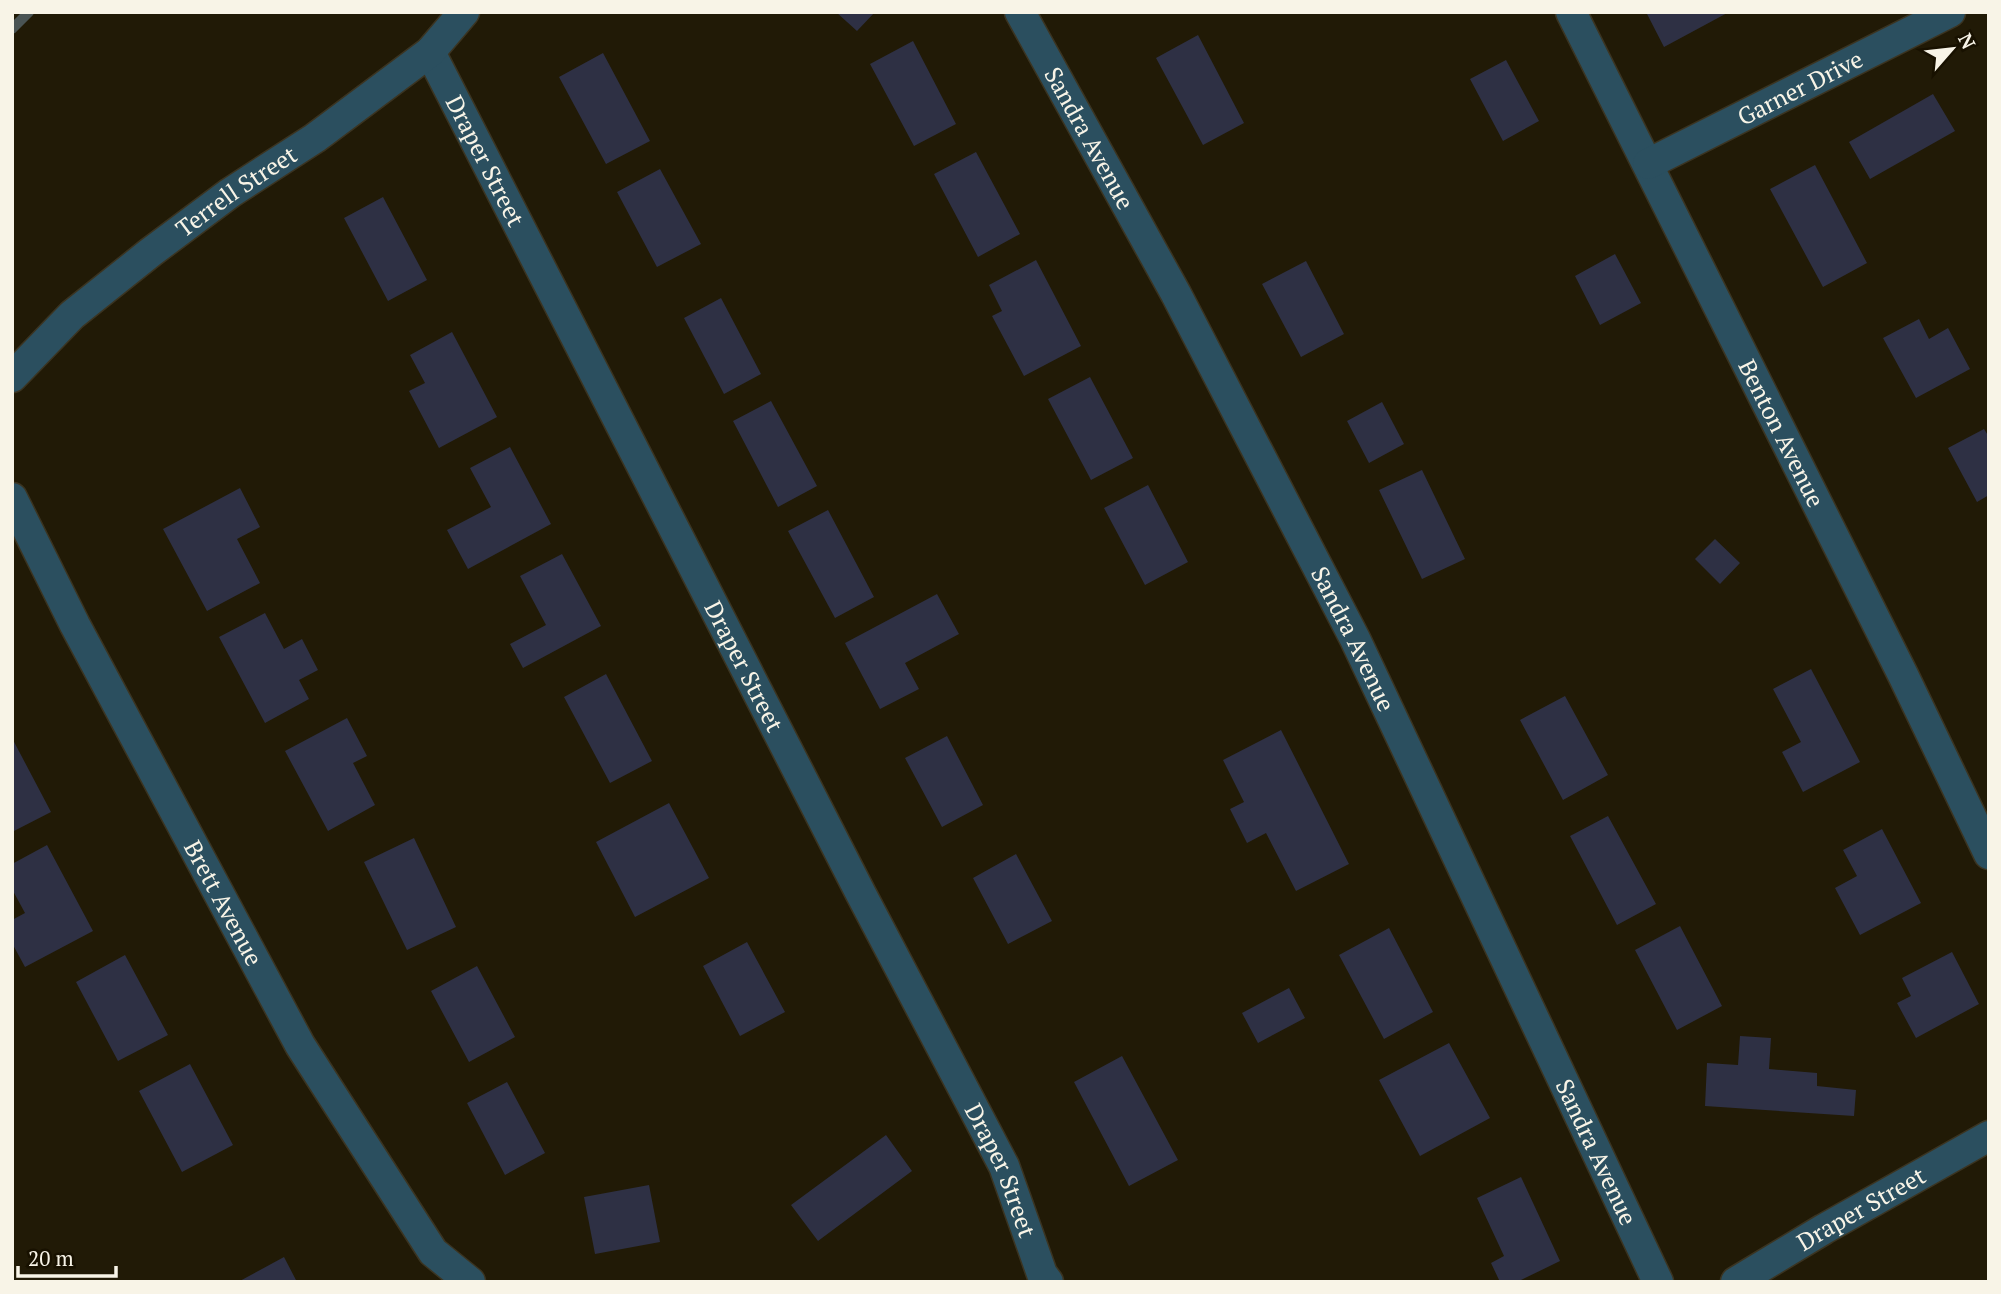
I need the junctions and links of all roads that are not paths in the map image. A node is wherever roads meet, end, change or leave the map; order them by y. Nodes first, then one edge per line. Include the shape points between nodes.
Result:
1 (464, 12) edge
2 (1020, 12) edge
3 (1571, 12) edge
4 (1950, 12) edge
5 (430, 52) junction
6 (1648, 164) junction
7 (12, 377) edge
8 (12, 498) edge
9 (1989, 854) edge
10 (1989, 1136) edge
11 (1039, 1279) edge
12 (470, 1282) edge
13 (1658, 1282) edge
14 (1736, 1282) edge

1 - 5 street, Terrell Street
2 - 13 street, Sandra Avenue via 1176,293 1355,639
3 - 6 street, Benton Avenue
4 - 6 street, Garner Drive
5 - 7 street, Terrell Street via 150,252 72,315
5 - 11 street, Draper Street via 1004,1166
6 - 9 street, Benton Avenue
8 - 12 street, Brett Avenue via 300,1045 433,1252
10 - 14 street, Draper Street

